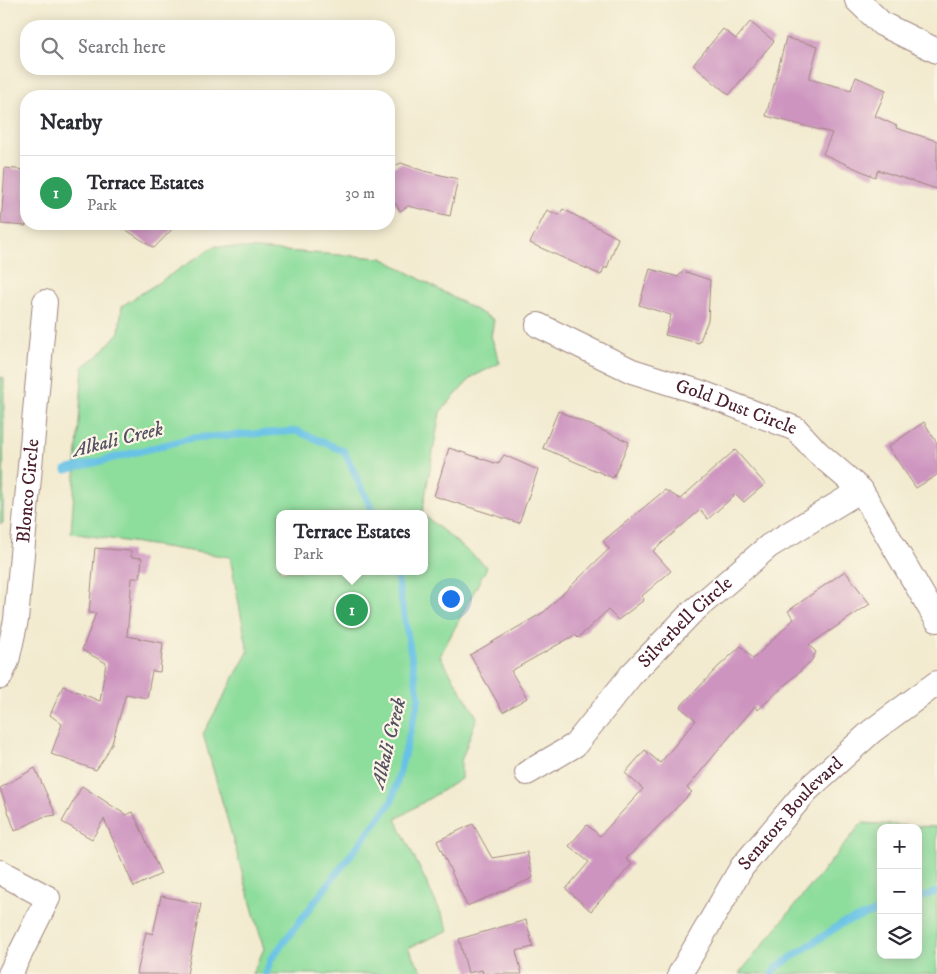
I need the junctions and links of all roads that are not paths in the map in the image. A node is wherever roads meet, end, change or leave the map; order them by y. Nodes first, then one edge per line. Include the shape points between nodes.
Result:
1 (857, 0) edge
2 (937, 51) edge
3 (45, 302) dead end
4 (538, 325) dead end
5 (860, 490) junction
6 (937, 620) edge
7 (0, 678) edge
8 (937, 683) edge
9 (528, 773) dead end
10 (0, 872) edge
11 (10, 974) edge
12 (680, 974) edge

1 - 2 street via 882,24
3 - 7 street, Blonco Circle via 16,620
4 - 5 street, Gold Dust Circle via 632,371 720,399 796,429
5 - 6 street, Gold Dust Circle
5 - 9 street, Silverbell Circle via 769,546 690,614 631,675 575,745
8 - 12 street, Senators Boulevard via 872,730 807,790 742,867
10 - 11 street via 48,898

